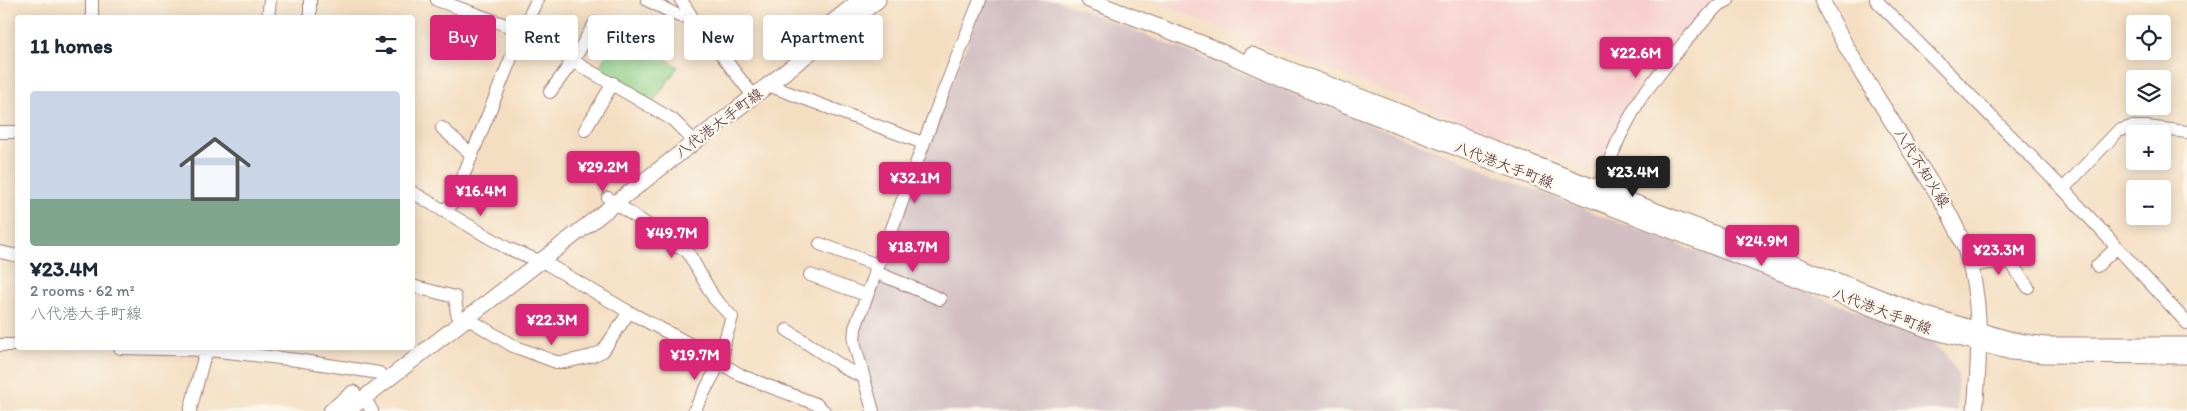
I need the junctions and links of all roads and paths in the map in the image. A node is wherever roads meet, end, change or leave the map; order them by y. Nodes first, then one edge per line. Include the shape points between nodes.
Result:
1 (92, 0) edge
2 (270, 0) edge
3 (310, 0) edge
4 (437, 0) edge
5 (537, 0) edge
6 (647, 0) edge
7 (681, 0) edge
8 (860, 0) edge
9 (878, 0) edge
10 (980, 0) edge
11 (1089, 0) edge
12 (1113, 0) edge
13 (1728, 0) edge
14 (1822, 0) edge
15 (1876, 0) edge
16 (92, 15) edge
17 (268, 15) edge
18 (310, 15) edge
19 (530, 15) edge
20 (691, 15) edge
21 (684, 16) edge
22 (506, 25) edge
23 (588, 34) edge
24 (511, 60) edge
25 (725, 60) edge
26 (573, 61) junction
27 (613, 83) junction
28 (768, 85) junction
29 (550, 92) dead end
30 (751, 93) junction
31 (442, 128) dead end
32 (585, 130) dead end
33 (0, 132) edge
34 (15, 132) edge
35 (2187, 132) edge
36 (691, 138) junction
37 (923, 143) junction
38 (471, 154) junction
39 (2063, 189) junction
40 (415, 194) edge
41 (1596, 194) junction
42 (612, 200) junction
43 (443, 212) junction
44 (820, 244) dead end
45 (2117, 247) junction
46 (0, 252) edge
47 (15, 255) edge
48 (535, 260) junction
49 (1970, 266) junction
50 (2097, 266) dead end
51 (876, 269) junction
52 (810, 275) dead end
53 (415, 287) edge
54 (2028, 287) dead end
55 (866, 295) junction
56 (940, 299) dead end
57 (629, 312) junction
58 (462, 316) junction
59 (2187, 324) edge
60 (787, 330) dead end
61 (1979, 337) junction
62 (0, 345) edge
63 (15, 345) edge
64 (2187, 345) edge
65 (208, 350) edge
66 (217, 350) edge
67 (2187, 356) edge
68 (720, 364) junction
69 (383, 376) junction
70 (862, 376) junction
71 (364, 398) junction
72 (190, 411) edge
73 (331, 411) edge
74 (347, 411) edge
75 (372, 411) edge
76 (694, 411) edge
77 (824, 411) edge
78 (873, 411) edge
79 (1975, 411) edge

1 - 16 street
2 - 17 street
3 - 18 street
4 - 22 street
5 - 19 street
6 - 21 street
7 - 20 street
8 - 30 main road, 八代港大手町線
9 - 28 main road, 八代港大手町線
10 - 37 street
11 - 41 main road, 八代港大手町線 via 1206,44 1312,92
12 - 41 main road, 八代港大手町線
13 - 41 street via 1717,6 1668,60 1641,97 1620,136
14 - 49 main road, 八代不知火線 via 1838,34 1953,218
15 - 39 street
23 - 26 street
24 - 38 street
25 - 30 street
26 - 27 street
26 - 29 street
27 - 32 street
27 - 36 street via 673,120
28 - 30 main road, 八代港大手町線
28 - 37 street
30 - 36 main road, 八代港大手町線
31 - 38 street
33 - 34 street
35 - 39 street via 2147,127 2118,131
36 - 42 main road, 八代港大手町線
37 - 51 street
38 - 43 street via 452,204
39 - 45 street
40 - 43 street
41 - 61 main road, 八代港大手町線 via 1929,330
42 - 48 main road, 八代港大手町線
42 - 68 street via 677,247 688,251 714,298 732,317
43 - 48 street
44 - 51 street
45 - 50 street
45 - 59 street
46 - 47 street
48 - 57 street
48 - 58 main road, 八代港大手町線
49 - 54 street via 2009,260
49 - 61 main road, 八代不知火線
51 - 55 street
51 - 56 street
52 - 55 street
53 - 58 street via 456,297
55 - 70 street via 854,342
57 - 58 street via 603,351 565,362 556,362 513,346
57 - 68 street
58 - 69 main road, 八代港大手町線
60 - 70 street
61 - 64 main road, 八代港大手町線 via 2045,345
61 - 67 main road, 八代港大手町線 via 2011,352
61 - 79 main road, 八代不知火線
62 - 63 street
65 - 72 street
66 - 69 street
68 - 76 street
68 - 77 street via 742,376 816,404
69 - 71 main road, 八代港大手町線
69 - 73 main road, 八代港大手町線
70 - 78 street
71 - 74 main road, 八代港大手町線
71 - 75 street

